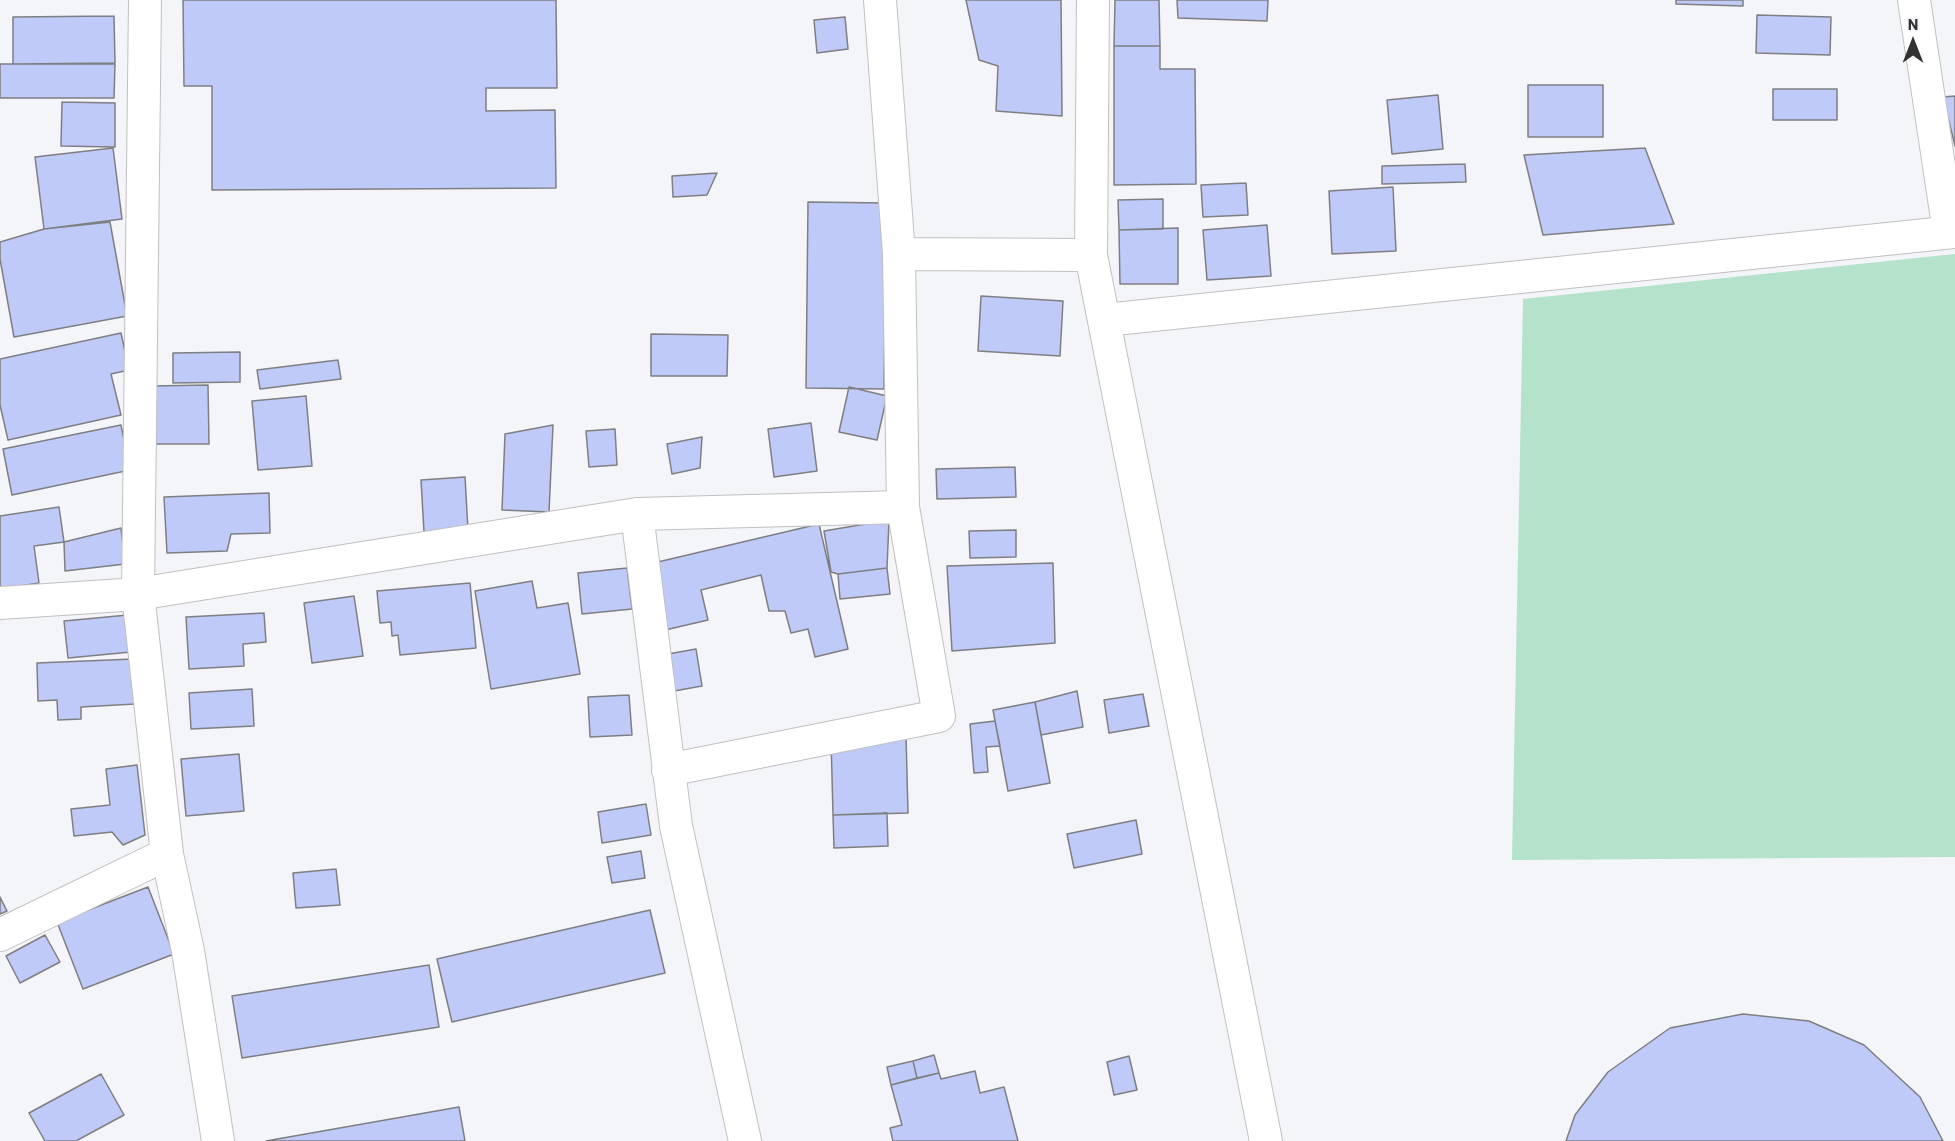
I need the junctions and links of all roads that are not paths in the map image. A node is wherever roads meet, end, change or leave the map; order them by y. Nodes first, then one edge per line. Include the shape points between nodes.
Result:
1 (145, 0) edge
2 (880, 0) edge
3 (1093, 0) edge
4 (1914, 0) edge
5 (1952, 232) edge
6 (900, 254) junction
7 (1091, 255) junction
8 (1105, 320) junction
9 (903, 507) junction
10 (637, 514) junction
11 (138, 594) junction
12 (0, 603) edge
13 (668, 770) junction
14 (167, 854) junction
15 (0, 935) edge
16 (218, 1141) edge
17 (745, 1141) edge
18 (1266, 1141) edge

1 - 11 street
2 - 6 street
3 - 7 street
4 - 5 street
5 - 8 street
6 - 7 street
6 - 9 street
7 - 8 street
8 - 18 street
9 - 10 street
9 - 13 street via 939,716
10 - 11 street
10 - 13 street
11 - 12 street
11 - 14 street
13 - 17 street via 675,826
14 - 15 street
14 - 16 street via 188,951

